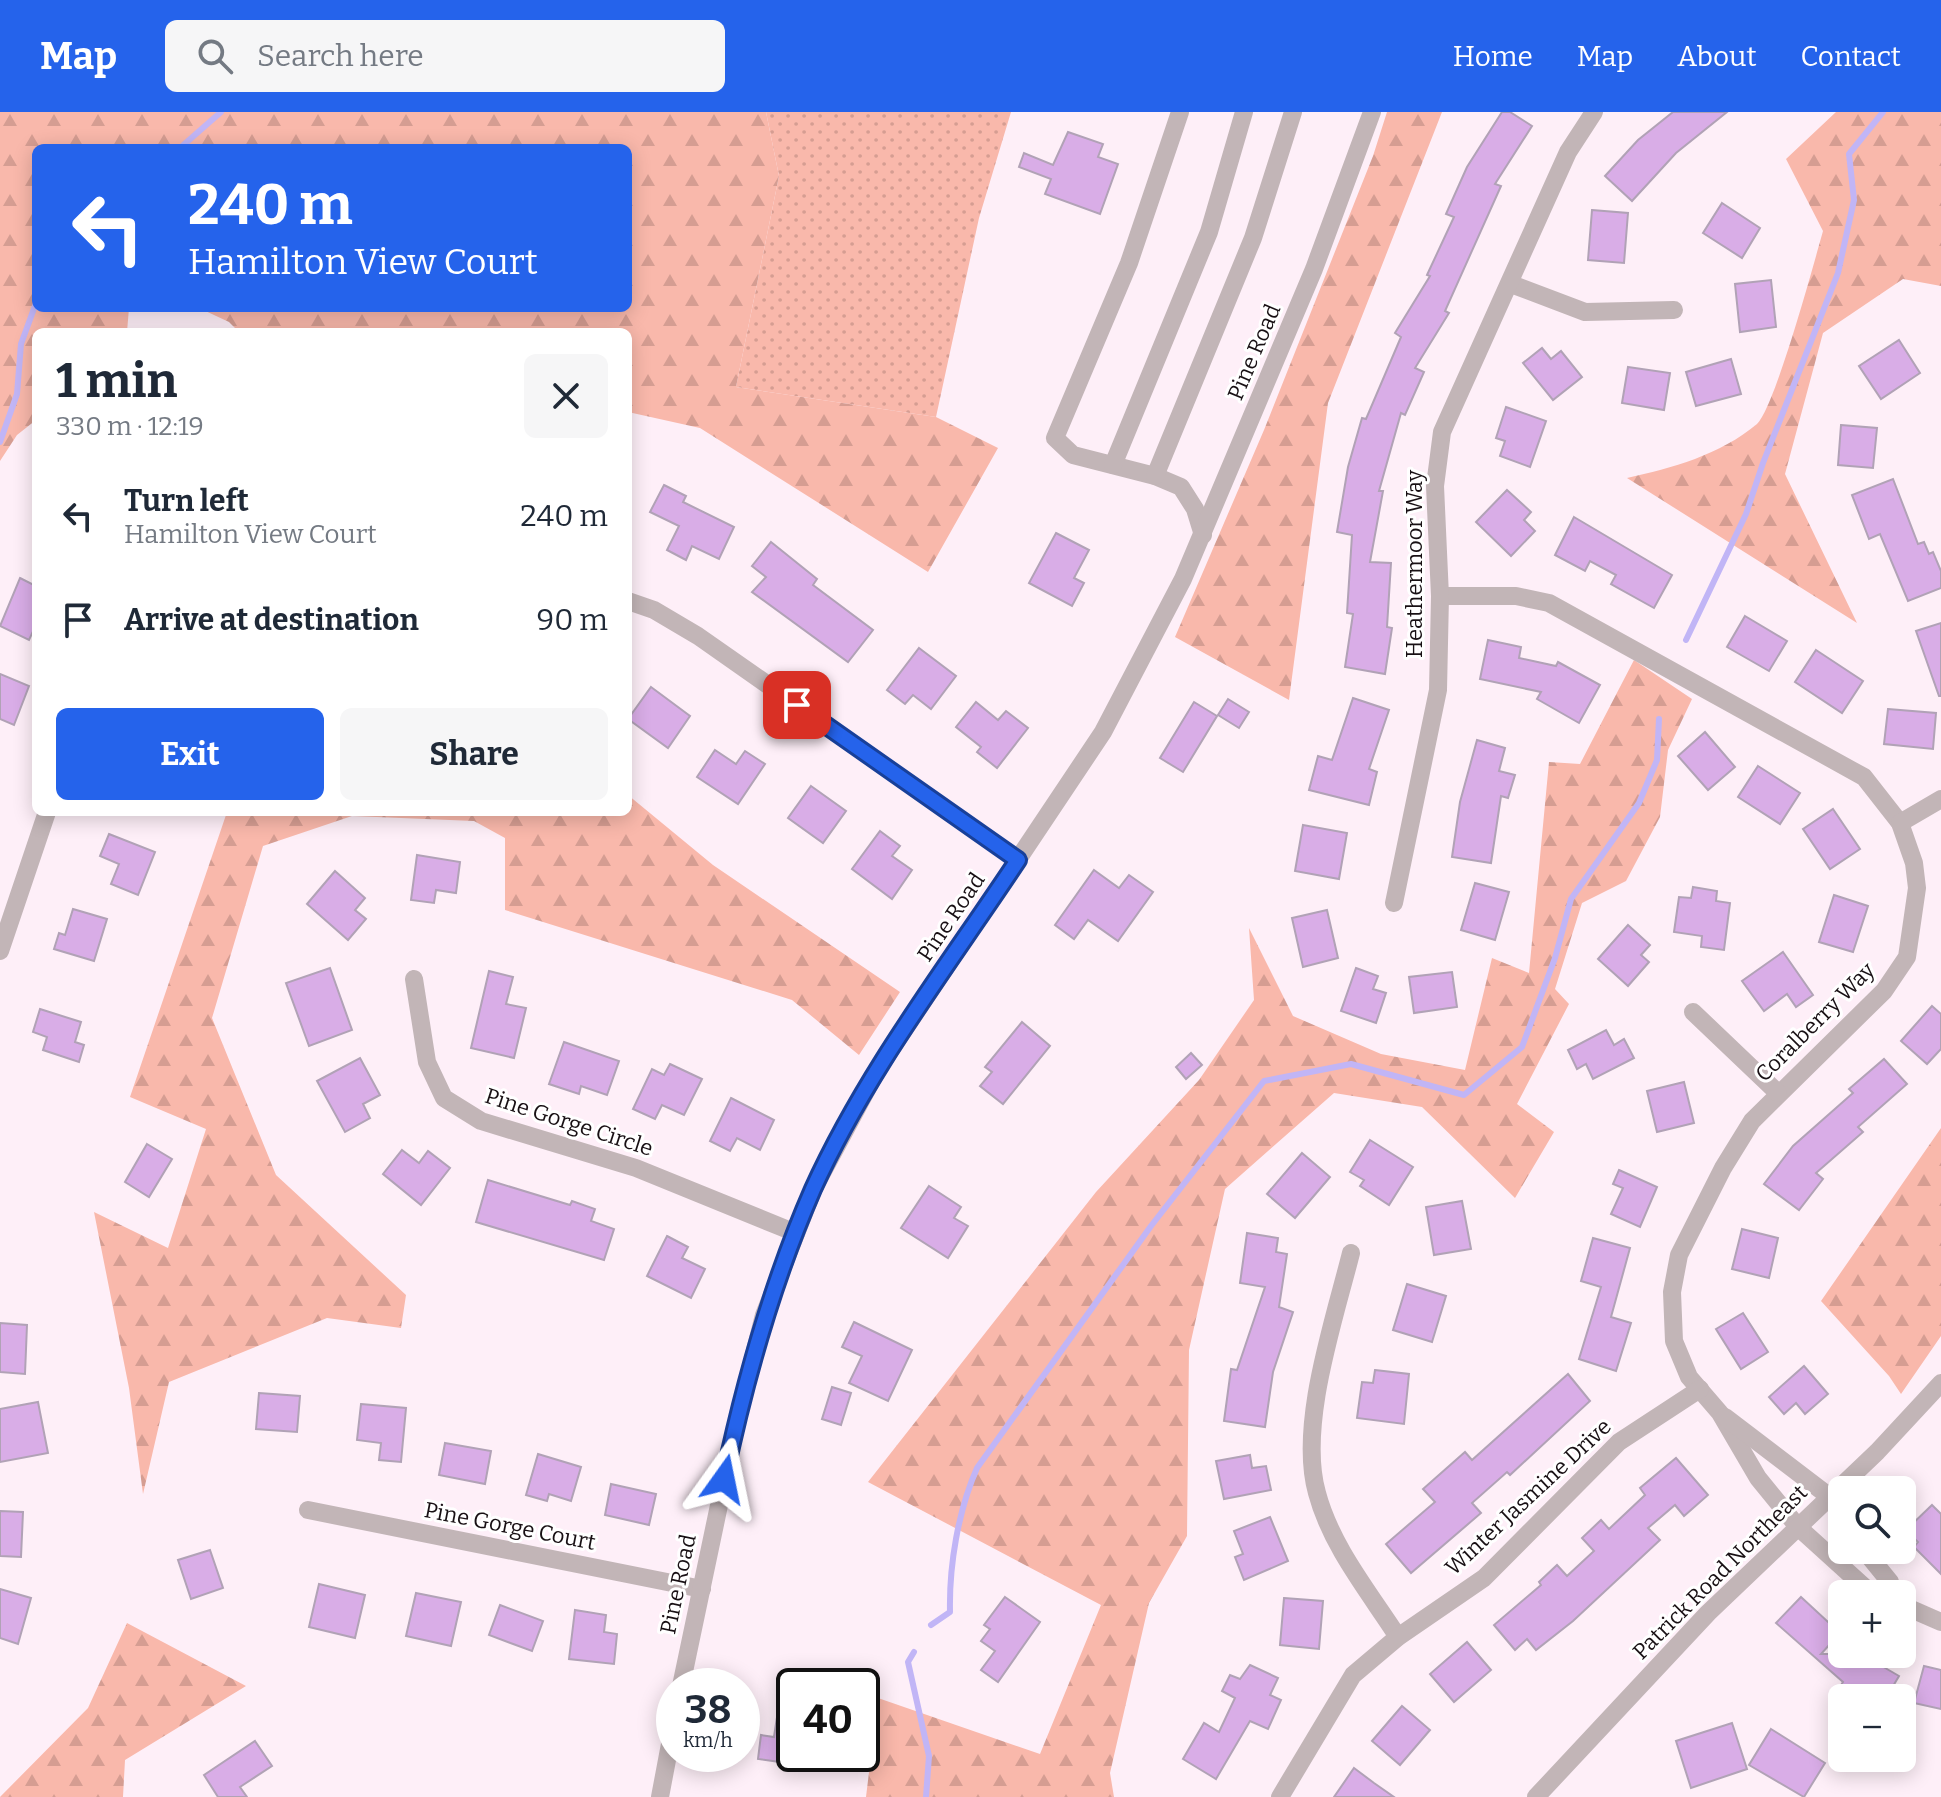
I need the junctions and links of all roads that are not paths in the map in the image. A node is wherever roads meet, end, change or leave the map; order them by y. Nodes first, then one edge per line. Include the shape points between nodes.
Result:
1 (1180, 112) edge
2 (1244, 112) edge
3 (1293, 112) edge
4 (1372, 112) edge
5 (1594, 112) edge
6 (1511, 284) junction
7 (1674, 310) dead end
8 (1113, 465) junction
9 (1155, 476) junction
10 (1203, 535) junction
11 (1440, 596) junction
12 (632, 602) edge
13 (1941, 799) edge
14 (46, 816) edge
15 (1900, 823) junction
16 (1018, 860) junction
17 (1394, 903) dead end
18 (0, 951) edge
19 (414, 979) dead end
20 (1693, 1012) dead end
21 (1778, 1093) junction
22 (796, 1233) junction
23 (1351, 1253) dead end
24 (1941, 1383) edge
25 (1700, 1389) junction
26 (1720, 1413) junction
27 (1850, 1476) edge
28 (1828, 1495) edge
29 (1828, 1499) edge
30 (308, 1510) dead end
31 (1798, 1527) junction
32 (1875, 1564) edge
33 (1857, 1580) edge
34 (1888, 1580) edge
35 (702, 1589) junction
36 (1916, 1611) edge
37 (1941, 1622) edge
38 (1398, 1637) junction
39 (685, 1668) edge
40 (665, 1772) edge
41 (660, 1797) edge
42 (1280, 1797) edge
43 (1536, 1797) edge

1 - 8 street via 1129,263 1055,438 1073,455
2 - 8 street via 1209,232
3 - 9 street via 1253,238
4 - 10 street, Pine Road via 1314,269
5 - 6 street, Heathermoor Way via 1568,152
6 - 7 street via 1585,312
6 - 11 street, Heathermoor Way via 1442,432 1435,486
8 - 9 street
9 - 10 street via 1181,487
10 - 16 street, Pine Road via 1103,732
11 - 15 street, Coralberry Way via 1516,596 1549,603 1864,777
11 - 17 street, Heathermoor Way via 1438,690
12 - 16 street via 698,636
13 - 15 street
14 - 18 street
15 - 21 street, Coralberry Way via 1917,888 1907,957 1884,991
16 - 22 street, Pine Road via 878,1069 814,1188
19 - 22 street, Pine Gorge Circle via 427,1062 444,1098 481,1121 636,1168
20 - 21 street
21 - 25 street, Coralberry Way via 1752,1121 1723,1168 1679,1255 1672,1292 1674,1341
22 - 35 street, Pine Road via 764,1315
23 - 38 street via 1312,1416 1316,1492 1343,1553
24 - 27 street, Patrick Road Northeast
25 - 26 street, Coralberry Way
25 - 38 street, Winter Jasmine Drive via 1619,1442 1484,1578
26 - 28 street, Coralberry Way
26 - 31 street, Coralberry Way via 1758,1478
29 - 31 street, Patrick Road Northeast
30 - 35 street, Pine Gorge Court
31 - 33 street, Coralberry Way
31 - 43 street, Patrick Road Northeast via 1708,1613
32 - 34 street
35 - 39 street, Pine Road
36 - 37 street
38 - 42 street, Winter Jasmine Drive via 1353,1675
40 - 41 street

